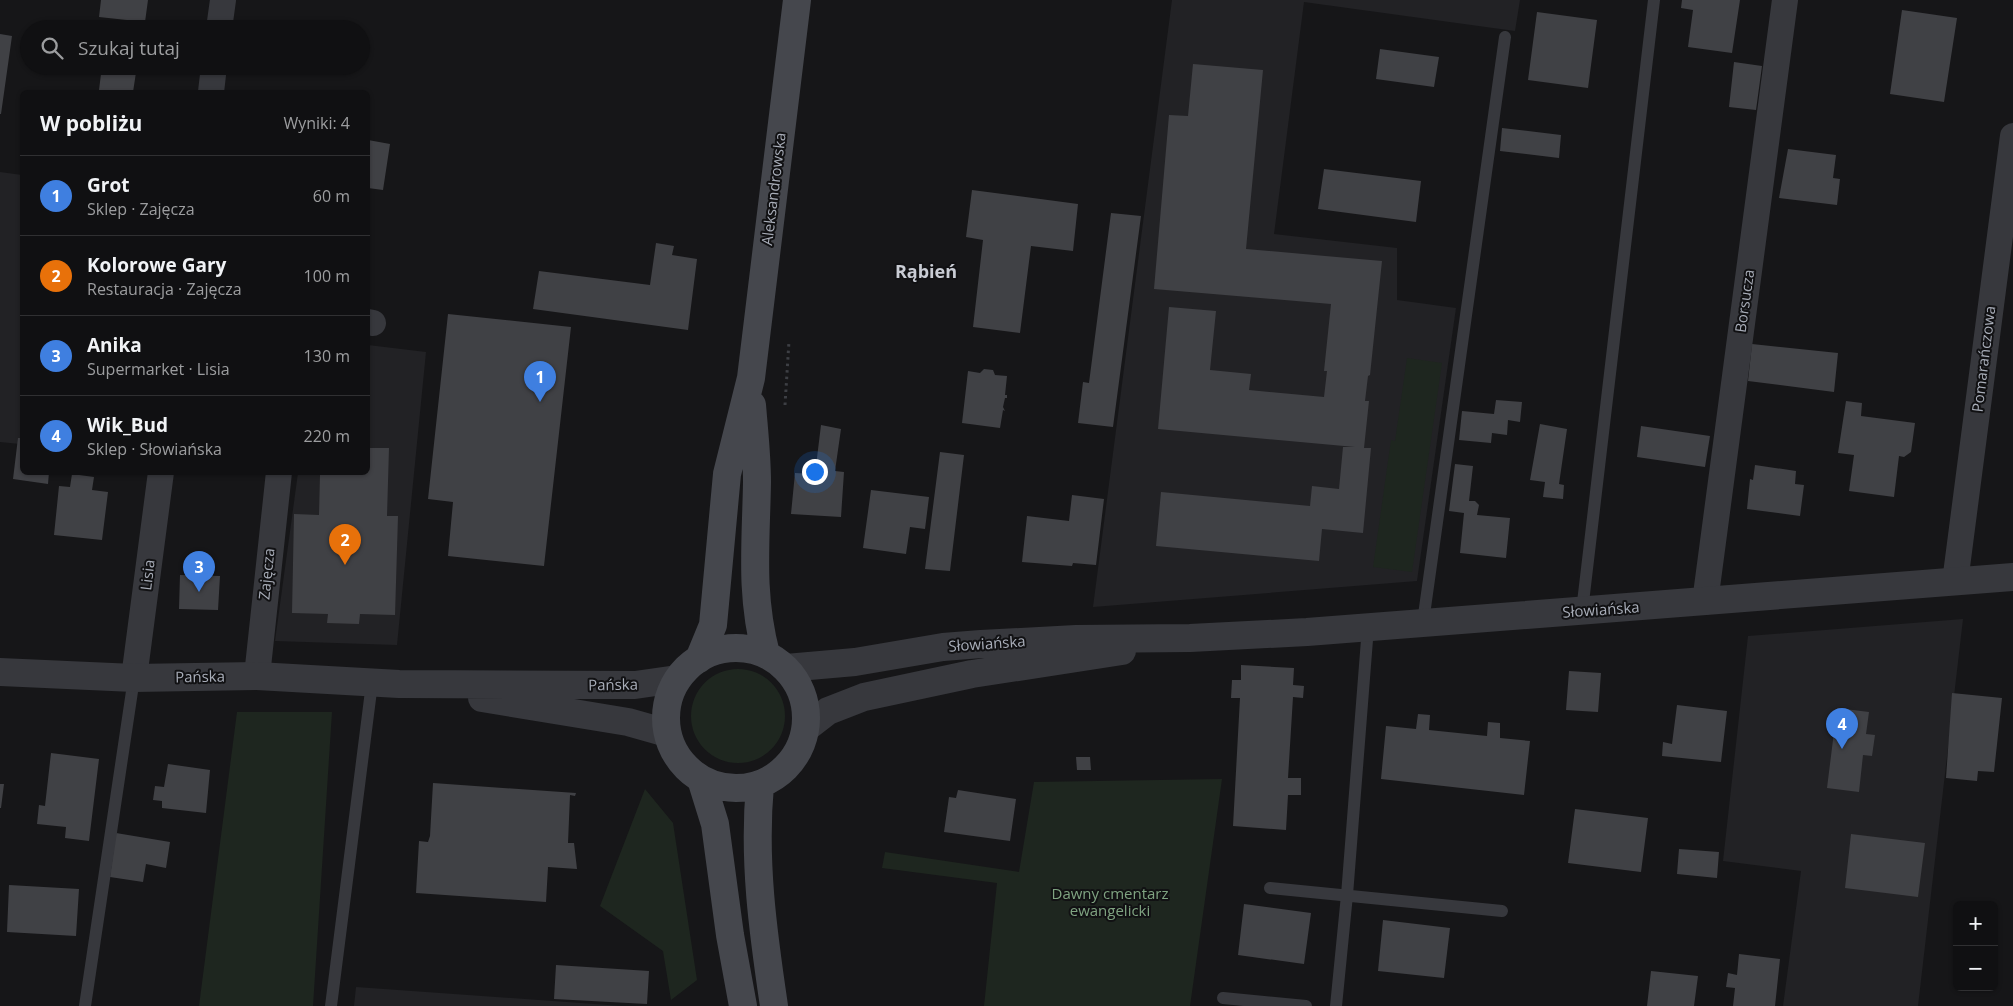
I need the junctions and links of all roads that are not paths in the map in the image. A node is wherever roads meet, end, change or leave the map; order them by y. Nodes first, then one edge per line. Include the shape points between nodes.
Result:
1 (223, 0) edge
2 (797, 0) edge
3 (1654, 0) edge
4 (1785, 0) edge
5 (220, 20) edge
6 (1505, 37) dead end
7 (213, 75) edge
8 (211, 90) edge
9 (2013, 136) edge
10 (751, 378) junction
11 (161, 475) edge
12 (279, 475) edge
13 (2013, 577) edge
14 (1955, 582) junction
15 (1705, 602) junction
16 (1582, 611) junction
17 (1423, 622) junction
18 (1368, 628) junction
19 (1190, 638) junction
20 (699, 658) junction
21 (776, 661) junction
22 (0, 672) edge
23 (257, 676) junction
24 (134, 678) junction
25 (677, 679) junction
26 (372, 683) junction
27 (399, 684) junction
28 (806, 728) junction
29 (667, 733) junction
30 (701, 780) junction
31 (760, 785) junction
32 (1270, 888) dead end
33 (1348, 895) junction
34 (1502, 911) dead end
35 (1223, 998) dead end
36 (85, 1006) edge
37 (331, 1006) edge
38 (743, 1006) edge
39 (774, 1006) edge
40 (1306, 1006) edge
41 (1336, 1006) edge

1 - 5 street
2 - 10 main road, Aleksandrowska
3 - 16 lane
4 - 15 street, Borsucza
6 - 17 lane
7 - 8 street
9 - 14 street, Pomarańczowa
10 - 20 main road, Aleksandrowska via 727,474 713,625
10 - 21 main road, Aleksandrowska via 757,479 754,583 758,623
11 - 24 street, Lisia
12 - 23 street, Zajęcza
13 - 14 street, Słowiańska
14 - 15 street, Słowiańska
15 - 16 street, Słowiańska
16 - 17 street, Słowiańska
17 - 18 street, Słowiańska
18 - 19 street, Słowiańska
18 - 33 lane
19 - 21 street, Słowiańska via 1076,639 952,646 855,662
19 - 28 street, Słowiańska via 1091,658 972,674 864,697 828,711
20 - 21 main road via 736,648
20 - 25 main road
21 - 28 main road via 801,690
22 - 24 street, Pańska
23 - 24 street, Pańska
23 - 26 street, Pańska
24 - 36 lane
25 - 27 street, Pańska via 634,685
25 - 29 main road via 667,705
26 - 27 street, Pańska
26 - 37 lane
27 - 29 street, Pańska via 628,722
28 - 31 main road via 794,759
29 - 30 main road via 685,768
30 - 31 main road via 730,789
30 - 38 main road via 715,824
31 - 39 main road via 756,850
32 - 33 lane
33 - 34 lane
33 - 41 lane
35 - 40 lane

